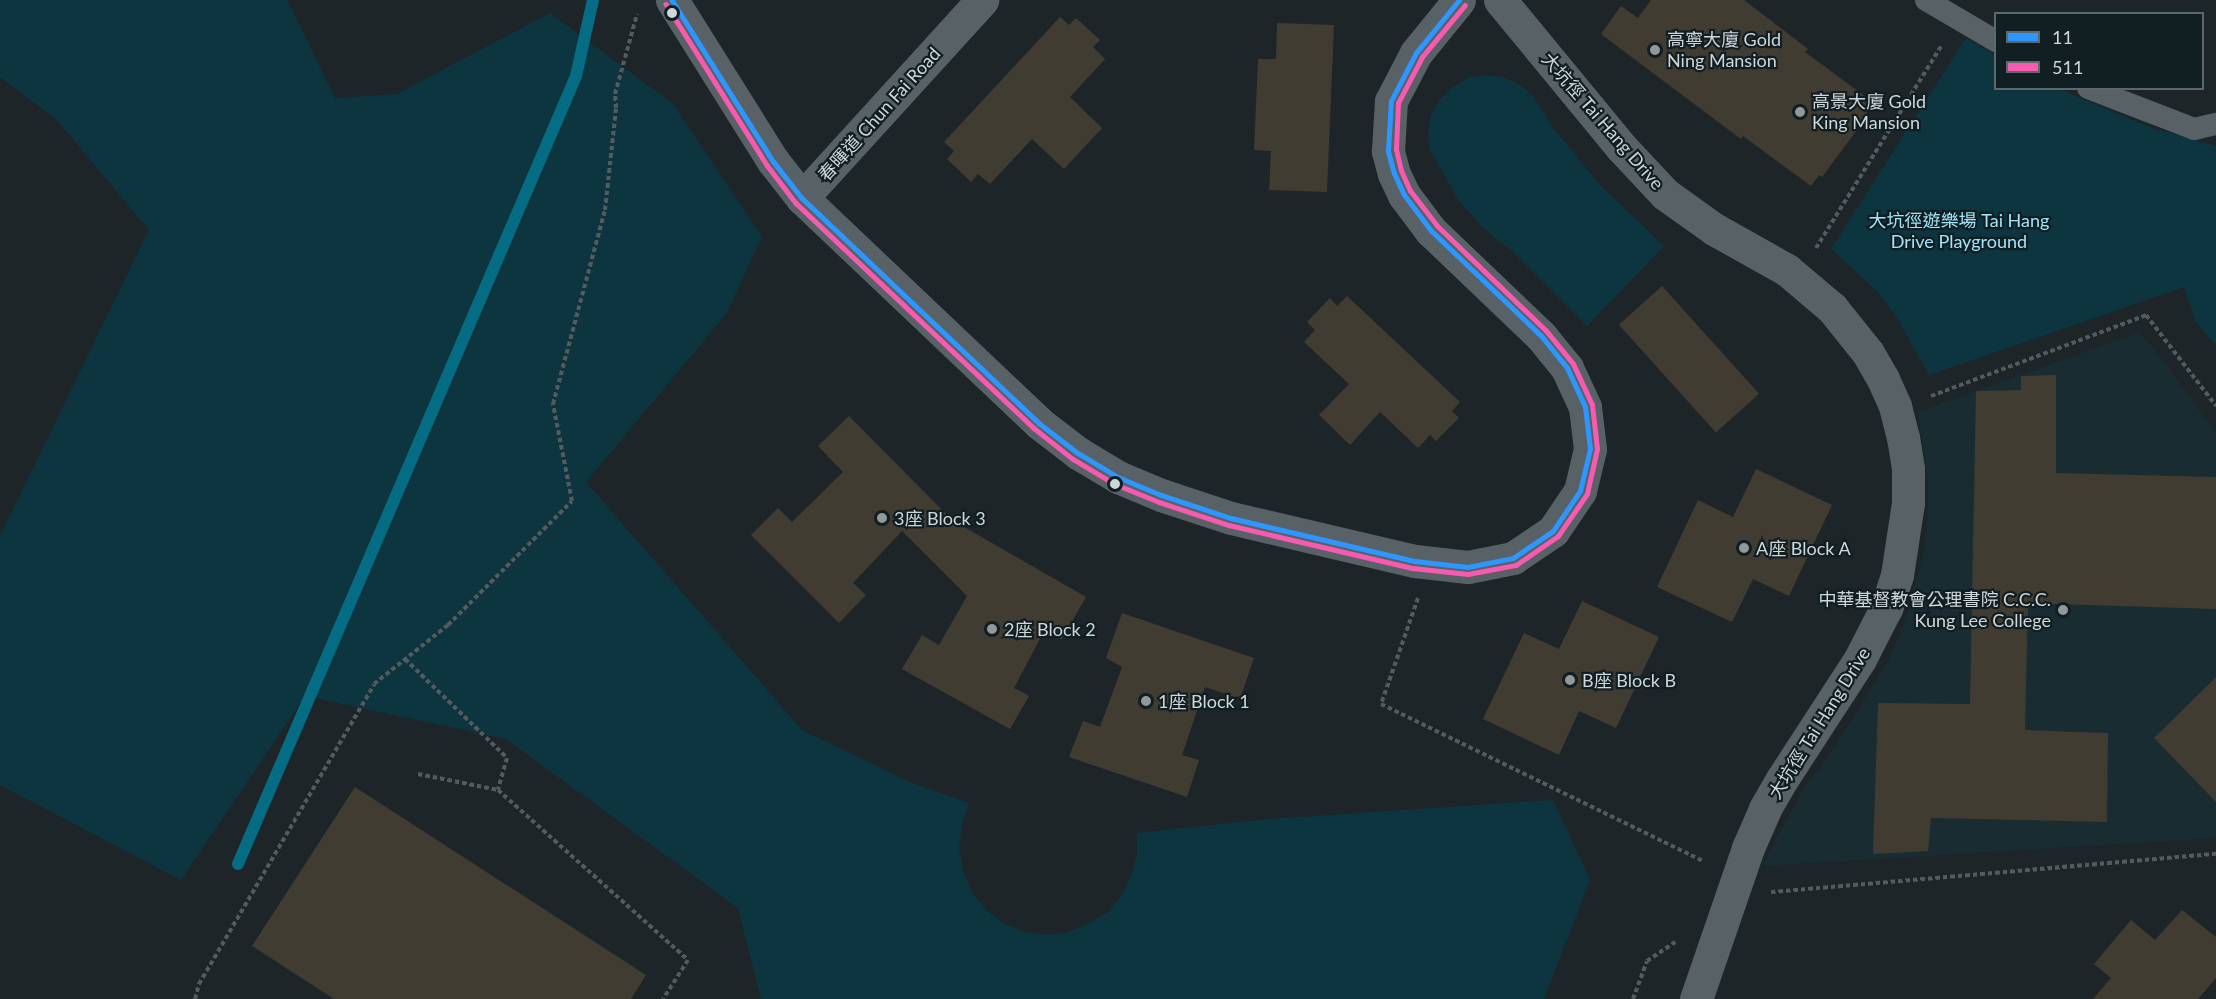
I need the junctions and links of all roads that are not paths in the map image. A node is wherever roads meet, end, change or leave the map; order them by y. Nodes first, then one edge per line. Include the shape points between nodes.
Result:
1 (672, 0) edge
2 (982, 0) edge
3 (1459, 0) edge
4 (1500, 0) edge
5 (1926, 0) edge
6 (1994, 40) edge
7 (2093, 90) edge
8 (2216, 124) edge
9 (802, 198) junction
10 (1696, 999) edge

1 - 9 street via 773,161
2 - 9 street, 春暉道 Chun Fai Road
3 - 9 street via 1416,53 1391,101 1388,151 1394,174 1404,195 1431,231 1555,351 1578,388 1588,428 1587,469 1568,512 1553,531 1513,558 1468,567 1415,561 1231,518 1118,477 1077,453 1039,423
4 - 10 street, 大坑徑 Tai Hang Drive via 1665,194 1714,229 1787,270 1832,308 1863,345 1883,380 1903,437 1908,503 1897,575 1886,608 1860,659 1765,809
5 - 6 lane
7 - 8 lane via 2194,129

